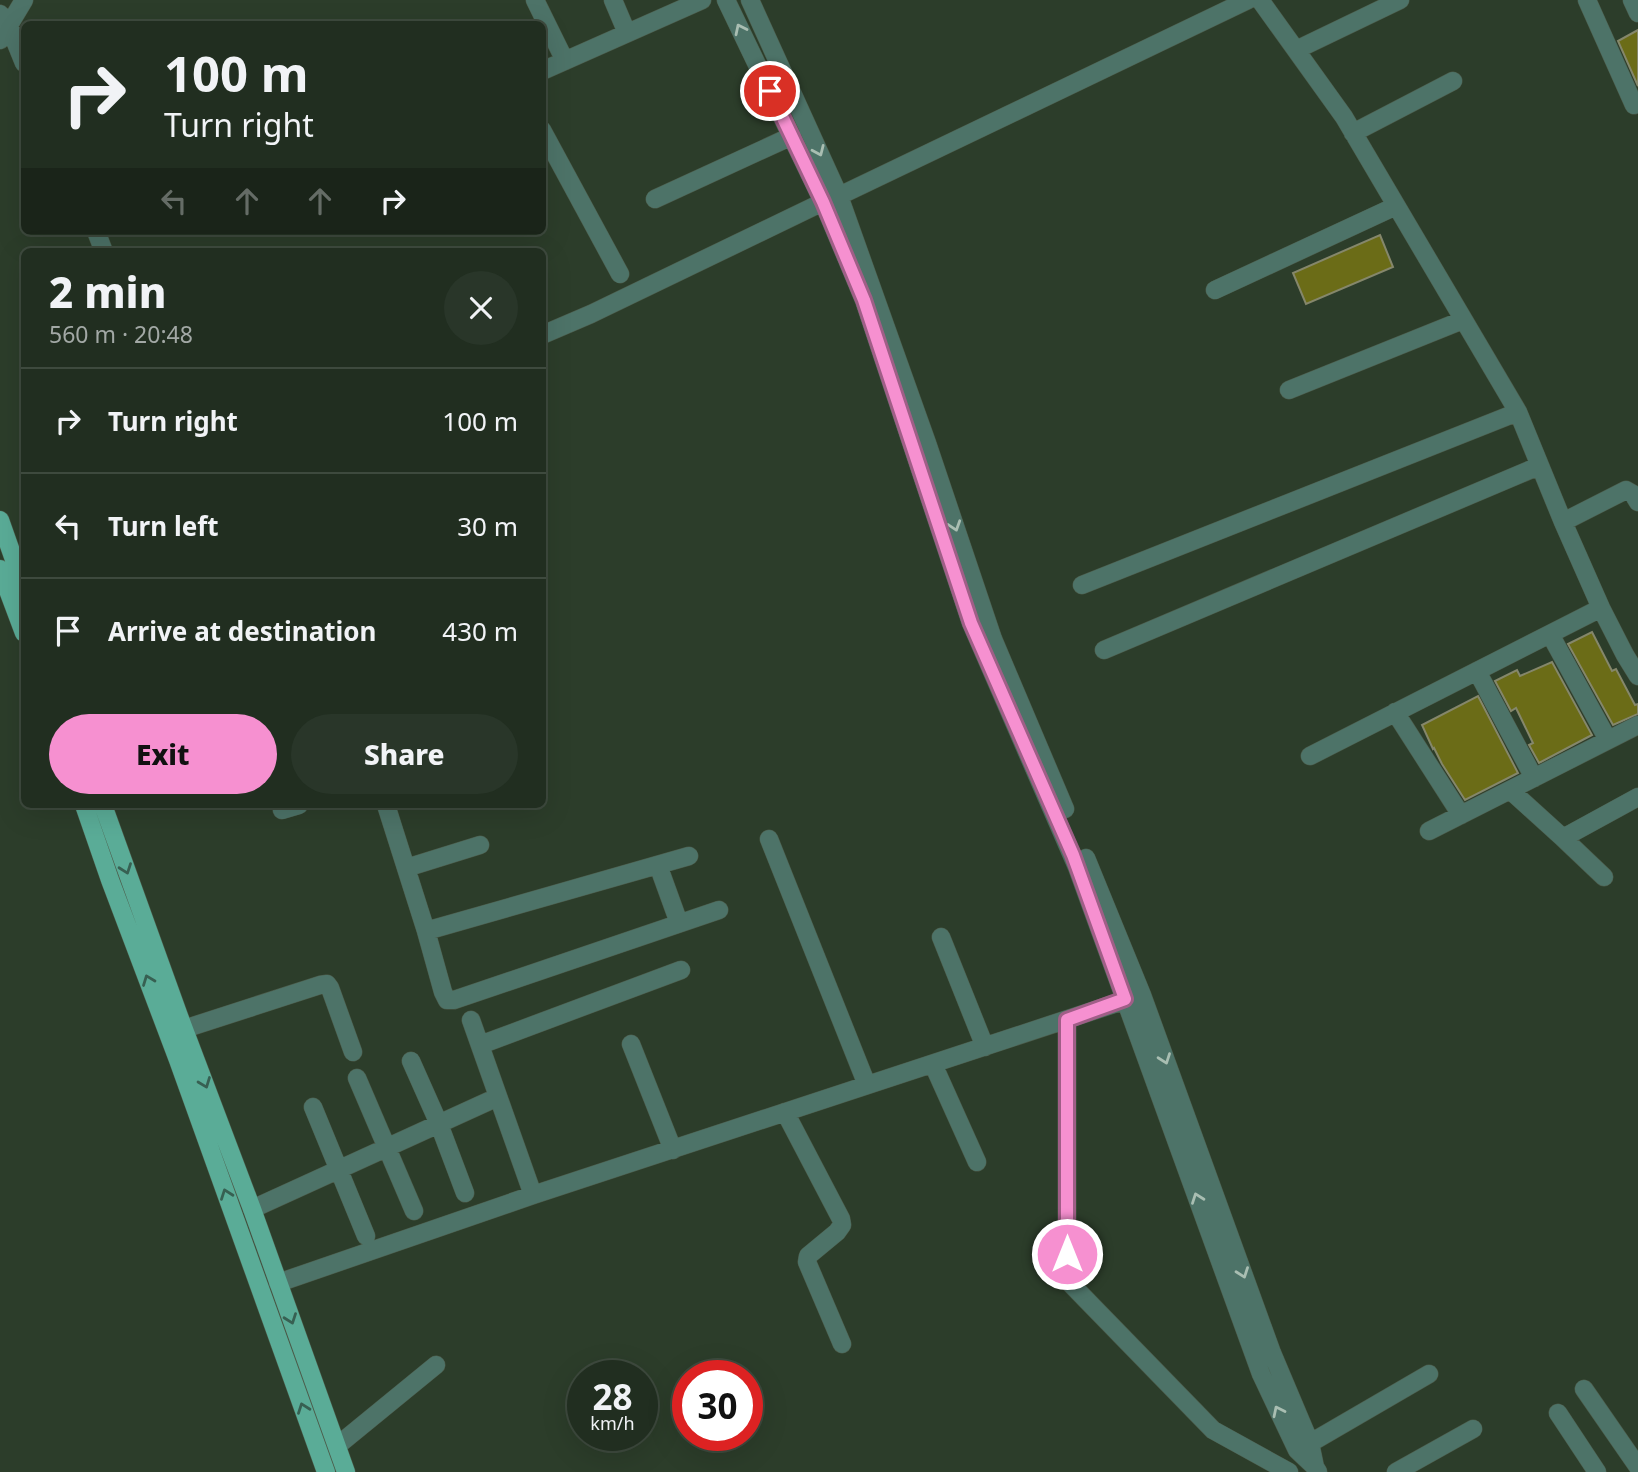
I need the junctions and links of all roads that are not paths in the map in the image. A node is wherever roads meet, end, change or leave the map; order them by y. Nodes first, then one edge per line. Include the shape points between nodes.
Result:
1 (24, 0) edge
2 (535, 0) edge
3 (613, 0) edge
4 (702, 0) edge
5 (726, 0) edge
6 (750, 0) edge
7 (1248, 0) edge
8 (1260, 0) edge
9 (1400, 0) edge
10 (1587, 0) edge
11 (545, 21) edge
12 (546, 22) edge
13 (3, 26) edge
14 (627, 33) junction
15 (1296, 50) junction
16 (21, 52) edge
17 (565, 61) junction
18 (546, 69) edge
19 (1453, 80) dead end
20 (1634, 105) dead end
21 (1353, 133) junction
22 (792, 136) junction
23 (547, 150) edge
24 (654, 199) dead end
25 (831, 199) junction
26 (1396, 206) junction
27 (620, 274) dead end
28 (1215, 290) dead end
29 (1463, 320) junction
30 (546, 333) edge
31 (1289, 390) dead end
32 (1518, 412) junction
33 (1539, 467) junction
34 (1638, 502) edge
35 (0, 520) edge
36 (1563, 522) junction
37 (0, 569) edge
38 (21, 580) edge
39 (1082, 585) dead end
40 (1601, 608) junction
41 (21, 619) edge
42 (1550, 634) junction
43 (1104, 650) dead end
44 (1477, 671) junction
45 (1638, 676) edge
46 (1395, 712) junction
47 (1638, 725) edge
48 (1608, 740) junction
49 (1310, 756) dead end
50 (1534, 778) junction
51 (1510, 790) junction
52 (1638, 797) edge
53 (85, 808) edge
54 (104, 808) edge
55 (391, 808) edge
56 (1461, 815) junction
57 (1429, 831) dead end
58 (1563, 838) junction
59 (768, 839) dead end
60 (480, 845) dead end
61 (689, 856) dead end
62 (658, 864) junction
63 (406, 868) junction
64 (1604, 877) dead end
65 (719, 910) dead end
66 (679, 923) junction
67 (426, 931) junction
68 (941, 937) dead end
69 (681, 970) dead end
70 (1134, 997) junction
71 (471, 1020) dead end
72 (1067, 1020) junction
73 (184, 1029) junction
74 (631, 1044) dead end
75 (480, 1045) junction
76 (985, 1046) junction
77 (353, 1052) dead end
78 (411, 1062) dead end
79 (933, 1064) junction
80 (357, 1077) dead end
81 (867, 1086) junction
82 (489, 1101) dead end
83 (313, 1107) dead end
84 (785, 1112) junction
85 (439, 1124) junction
86 (386, 1148) junction
87 (673, 1150) junction
88 (977, 1162) dead end
89 (338, 1170) junction
90 (465, 1193) dead end
91 (533, 1195) junction
92 (252, 1209) junction
93 (414, 1211) dead end
94 (366, 1237) dead end
95 (278, 1283) junction
96 (842, 1344) dead end
97 (436, 1365) dead end
98 (1429, 1374) dead end
99 (1584, 1388) dead end
100 (1558, 1413) dead end
101 (1473, 1429) dead end
102 (337, 1446) junction
103 (1303, 1447) junction
104 (1638, 1468) edge
105 (1316, 1469) edge
106 (326, 1472) edge
107 (346, 1472) edge
108 (1289, 1472) edge
109 (1396, 1472) edge
110 (1597, 1472) edge

1 - 13 street
2 - 11 street
3 - 14 street
4 - 14 street
22 -> 5 street
6 -> 25 street
7 - 25 street
8 - 15 street
9 - 15 street
10 - 20 street
12 - 17 street
13 - 16 street
14 - 17 street
15 - 21 street
17 - 18 street
19 - 21 street
21 - 26 street
22 - 24 street
22 - 25 street
23 - 27 street
25 - 30 street
25 - 70 street via 928,443 993,639 1108,909
26 - 28 street
26 - 29 street
29 - 31 street
29 - 32 street
32 - 33 street
32 - 39 street
33 - 36 street
33 - 43 street
34 - 36 street via 1626,490
35 - 38 main road
36 - 40 street
37 - 41 main road
40 - 42 street
40 - 45 street
42 - 44 street
42 - 48 street
44 - 46 street
44 - 50 street
46 - 49 street
46 - 56 street
47 - 48 street
48 - 50 street
50 - 51 street
51 - 56 street
51 - 58 street
52 - 58 street
106 -> 53 main road
54 -> 73 main road
55 - 63 street
56 - 57 street
58 - 64 street
59 - 81 street
60 - 63 street
61 - 62 street
62 - 66 street
62 - 67 street
63 - 67 street
65 - 66 street
66 - 67 street via 454,1000 447,1000 443,992
68 - 76 street
69 - 75 street
70 - 72 street
70 - 103 street via 1272,1353
71 - 75 street
72 - 76 street
72 - 108 street via 1067,1280 1213,1430
73 - 77 street via 327,984
73 -> 92 main road
74 - 87 street
75 - 91 street
76 - 79 street
78 - 85 street
79 - 81 street
79 - 88 street
80 - 86 street
81 - 84 street
82 - 85 street
83 - 89 street
84 - 87 street
84 - 96 street via 841,1219 837,1232 808,1256 807,1262
85 - 86 street
85 - 90 street
86 - 89 street
86 - 93 street
87 - 91 street
89 - 92 street
89 - 94 street
91 - 95 street
92 - 95 main road
95 -> 102 main road
97 - 102 street
98 - 103 street
99 - 104 street
100 - 110 street
101 - 109 street
102 - 107 main road
103 - 105 street

